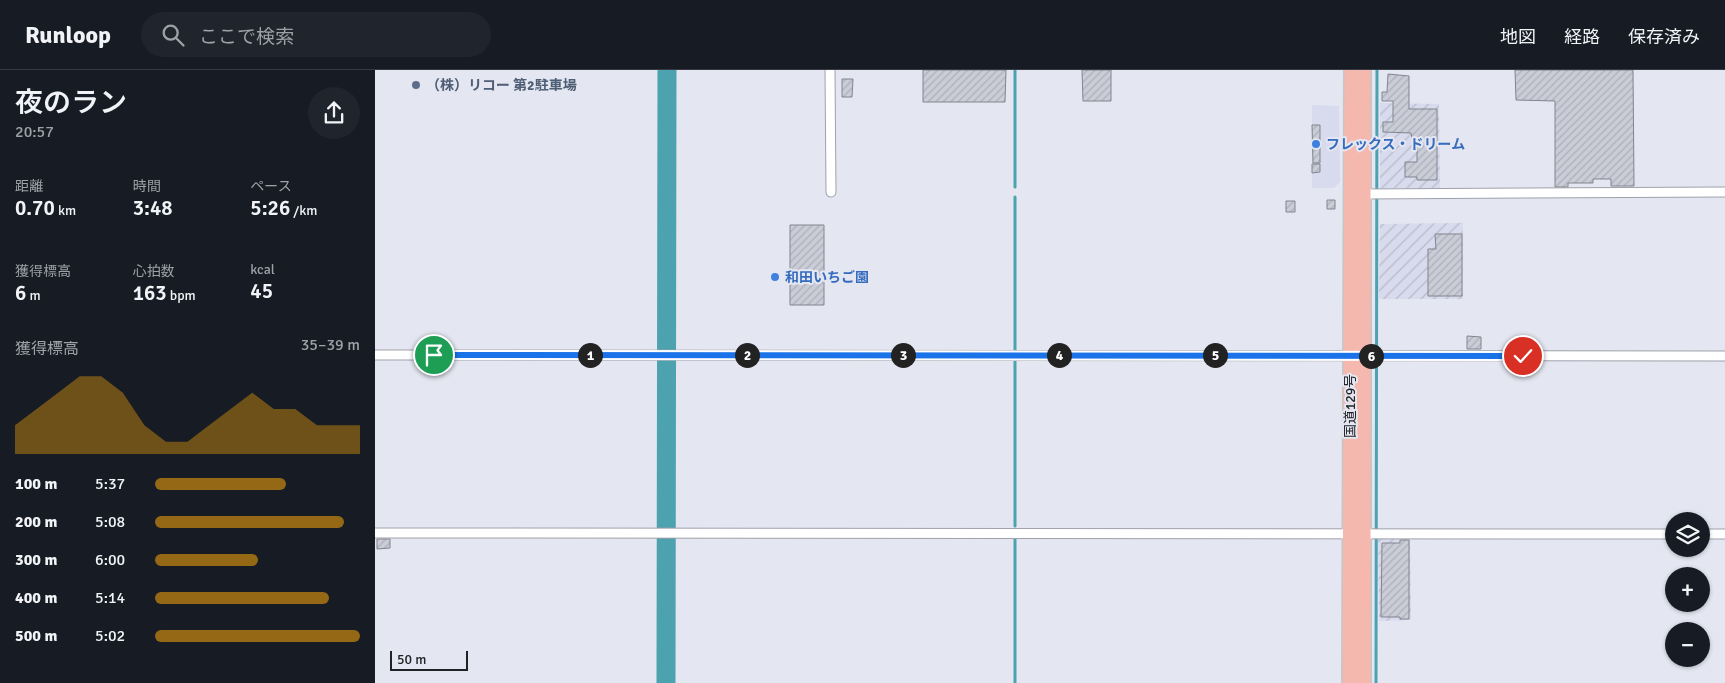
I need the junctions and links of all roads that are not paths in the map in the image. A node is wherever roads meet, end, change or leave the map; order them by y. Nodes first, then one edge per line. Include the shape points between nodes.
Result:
1 (830, 70) edge
2 (1352, 70) edge
3 (1363, 70) edge
4 (831, 192) dead end
5 (1725, 192) edge
6 (1373, 194) junction
7 (375, 354) edge
8 (1367, 356) junction
9 (1725, 356) edge
10 (375, 533) edge
11 (1367, 533) junction
12 (1665, 534) edge
13 (1710, 534) edge
14 (1725, 534) edge
15 (1350, 683) edge
16 (1363, 683) edge

1 - 4 street
2 - 8 highway, 国道129号
3 - 6 highway, 国道129号
5 - 6 street
6 - 8 highway, 国道129号
7 - 8 street
8 - 9 street
8 - 11 highway, 国道129号
10 - 11 street
11 - 12 street
11 - 15 highway, 国道129号
11 - 16 highway, 国道129号
13 - 14 street

